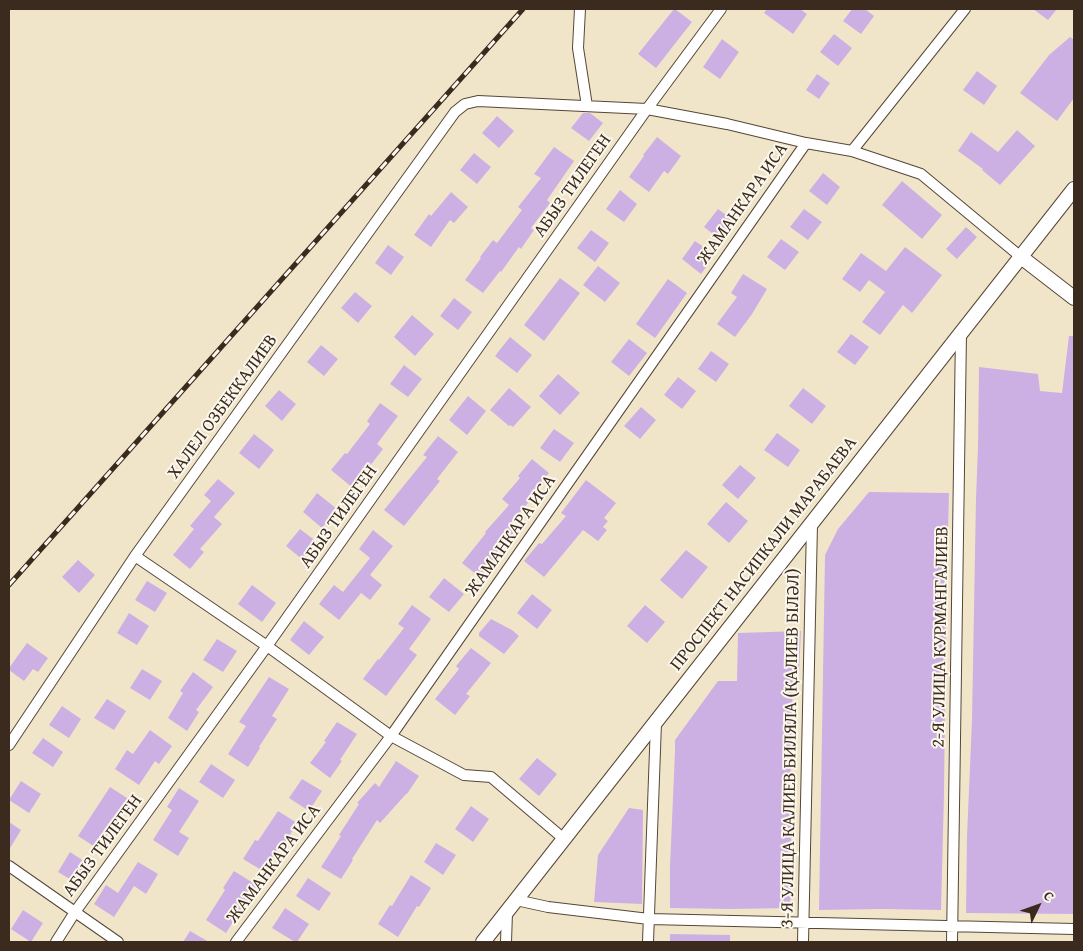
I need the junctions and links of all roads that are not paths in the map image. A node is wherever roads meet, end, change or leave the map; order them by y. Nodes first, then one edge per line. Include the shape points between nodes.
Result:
1 (580, 9) edge
2 (721, 9) edge
3 (965, 9) edge
4 (587, 106) junction
5 (647, 110) junction
6 (806, 143) junction
7 (852, 151) junction
8 (1074, 189) edge
9 (1021, 257) junction
10 (1074, 298) edge
11 (961, 333) junction
12 (812, 524) junction
13 (135, 556) junction
14 (267, 646) junction
15 (656, 723) junction
16 (391, 736) junction
17 (9, 746) edge
18 (564, 839) junction
19 (9, 866) edge
20 (516, 900) junction
21 (75, 912) junction
22 (507, 912) junction
23 (649, 918) junction
24 (804, 923) junction
25 (953, 926) junction
26 (1074, 929) edge
27 (56, 942) edge
28 (118, 942) edge
29 (236, 942) edge
30 (483, 942) edge
31 (506, 942) edge
32 (648, 942) edge
33 (804, 942) edge
34 (952, 942) edge

1 - 4 street via 578,48
2 - 5 street, АБЫЗ ТИЛЕГЕН
3 - 7 street
4 - 5 street
4 - 13 street, ХАЛЕЛ ОЗБЕККАЛИЕВ via 478,101 465,104 455,112
5 - 6 street via 727,124
5 - 14 street, АБЫЗ ТИЛЕГЕН
6 - 7 street
6 - 16 street, ЖАМАНКАРА ИСА
7 - 9 street via 921,174
8 - 9 main road, ПРОСПЕКТ НАСИПКАЛИ МАРАБАЕВА
9 - 10 main road
9 - 11 main road, ПРОСПЕКТ НАСИПКАЛИ МАРАБАЕВА
11 - 12 main road, ПРОСПЕКТ НАСИПКАЛИ МАРАБАЕВА
11 - 25 street, 2-Я УЛИЦА КУРМАНГАЛИЕВ
12 - 15 main road, ПРОСПЕКТ НАСИПКАЛИ МАРАБАЕВА
12 - 24 street, 3-Я УЛИЦА КАЛИЕВ БИЛЯЛА (ҚАЛИЕВ БІЛӘЛ)
13 - 14 street
13 - 17 street, ХАЛЕЛ ОЗБЕККАЛИЕВ
14 - 16 street
14 - 21 street, АБЫЗ ТИЛЕГЕН
15 - 18 main road, ПРОСПЕКТ НАСИПКАЛИ МАРАБАЕВА
15 - 23 street
16 - 18 street via 464,775 491,777
16 - 29 street, ЖАМАНКАРА ИСА
18 - 20 main road, ПРОСПЕКТ НАСИПКАЛИ МАРАБАЕВА
19 - 21 street
20 - 22 main road, ПРОСПЕКТ НАСИПКАЛИ МАРАБАЕВА
20 - 23 street via 548,907
21 - 27 street, АБЫЗ ТИЛЕГЕН
21 - 28 street
22 - 30 main road, ПРОСПЕКТ НАСИПКАЛИ МАРАБАЕВА
22 - 31 street
23 - 24 street
23 - 32 street
24 - 25 street
24 - 33 street, 3-Я УЛИЦА КАЛИЕВ БИЛЯЛА (ҚАЛИЕВ БІЛӘЛ)
25 - 26 street
25 - 34 street, 2-Я УЛИЦА КУРМАНГАЛИЕВ

